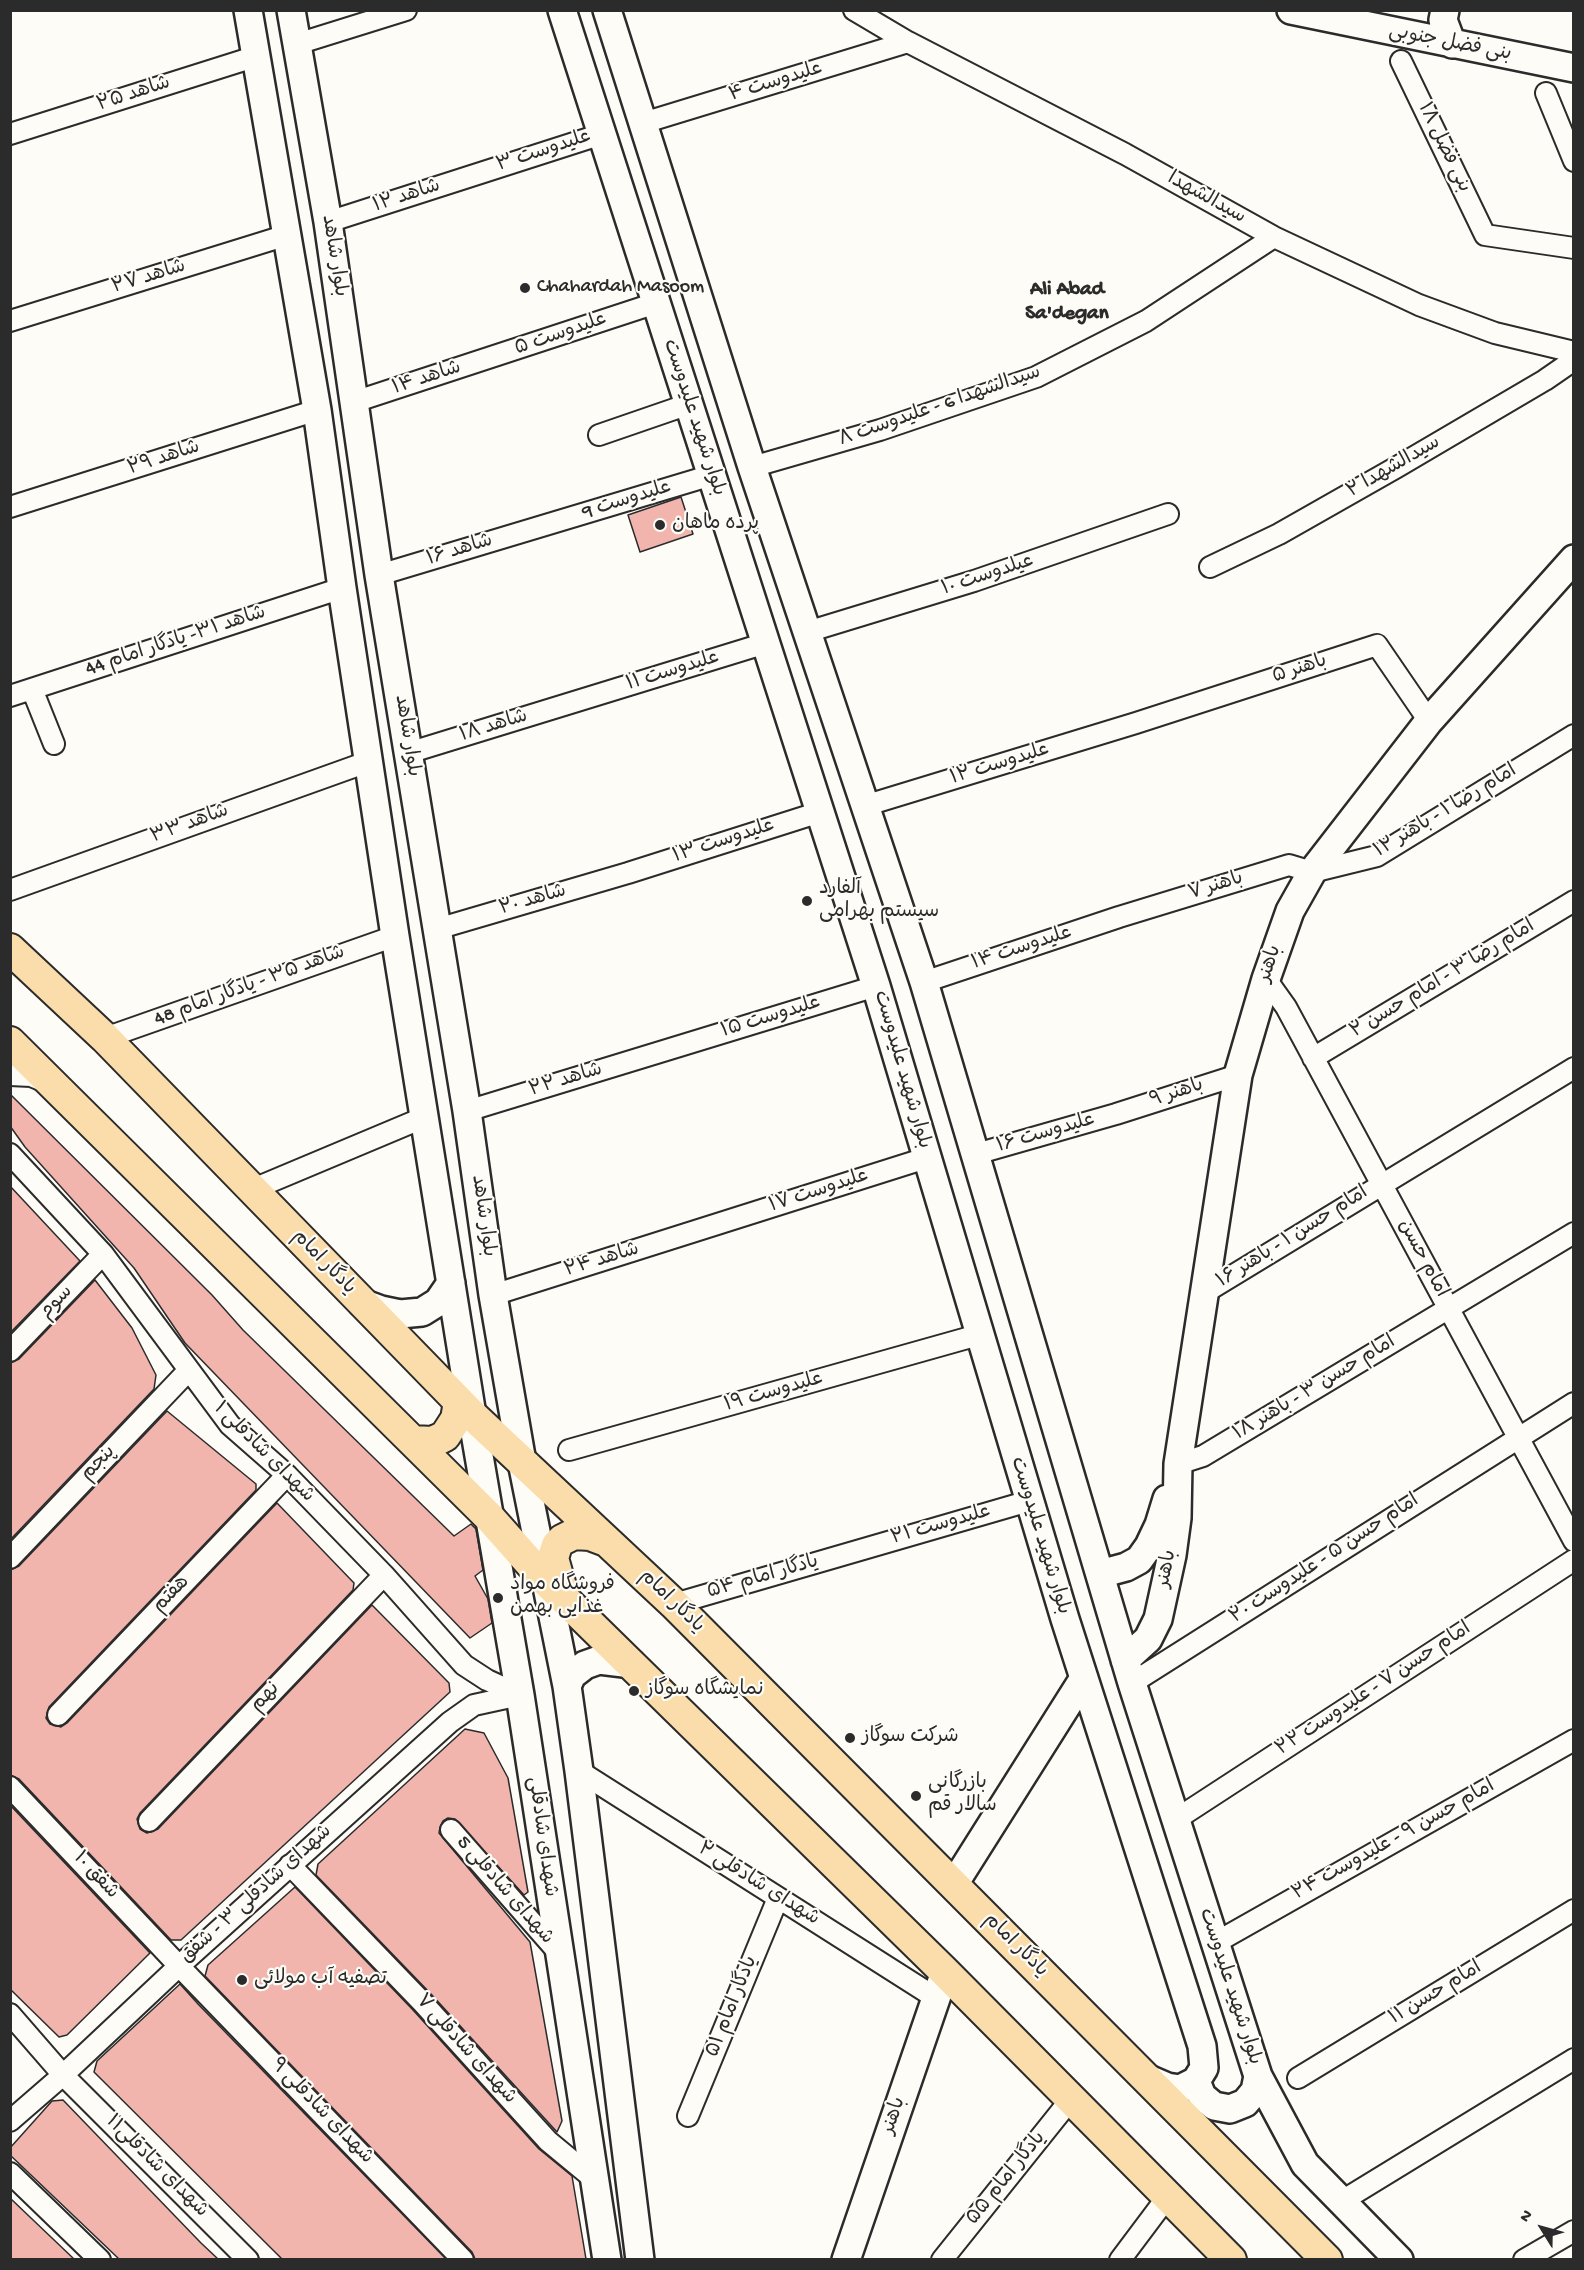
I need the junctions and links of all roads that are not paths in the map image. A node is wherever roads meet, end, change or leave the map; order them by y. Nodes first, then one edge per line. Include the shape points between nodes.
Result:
1 (248, 10) edge
2 (291, 10) edge
3 (406, 10) edge
4 (562, 10) edge
5 (607, 10) edge
6 (854, 10) edge
7 (1291, 10) edge
8 (1390, 10) edge
9 (1445, 10) edge
10 (1364, 26) junction
11 (908, 42) junction
12 (297, 44) junction
13 (1452, 44) junction
14 (257, 56) junction
15 (1401, 60) dead end
16 (1574, 68) edge
17 (1546, 93) dead end
18 (643, 123) junction
19 (10, 134) edge
20 (602, 134) junction
21 (1574, 161) edge
22 (487, 171) joint
23 (328, 222) junction
24 (287, 235) junction
25 (1274, 237) junction
26 (1574, 248) edge
27 (656, 303) junction
28 (10, 321) edge
29 (1574, 352) edge
30 (500, 356) joint
31 (1574, 360) edge
32 (354, 402) junction
33 (689, 404) junction
34 (317, 410) junction
35 (599, 435) dead end
36 (752, 467) junction
37 (712, 476) junction
38 (10, 507) edge
39 (1168, 514) dead end
40 (541, 527) joint
41 (1572, 563) edge
42 (1210, 567) dead end
43 (379, 575) junction
44 (342, 588) junction
45 (807, 632) junction
46 (766, 643) junction
47 (32, 689) junction
48 (10, 696) edge
49 (580, 701) joint
50 (1429, 720) junction
51 (1136, 723) joint
52 (1574, 735) edge
53 (843, 743) junction
54 (54, 744) dead end
55 (408, 753) junction
56 (802, 755) junction
57 (370, 761) junction
58 (864, 806) junction
59 (820, 812) junction
60 (1312, 872) junction
61 (628, 873) joint
62 (10, 890) edge
63 (1574, 902) edge
64 (1119, 917) joint
65 (437, 929) junction
66 (395, 936) junction
67 (16, 958) edge
68 (1266, 979) junction
69 (924, 982) junction
70 (876, 986) junction
71 (105, 1038) junction
72 (665, 1050) joint
73 (13, 1051) edge
74 (1313, 1058) junction
75 (1574, 1068) edge
76 (1238, 1075) junction
77 (467, 1111) junction
78 (1116, 1113) joint
79 (425, 1117) junction
80 (10, 1154) edge
81 (976, 1154) junction
82 (926, 1158) junction
83 (1381, 1184) junction
84 (251, 1190) junction
85 (711, 1227) joint
86 (1574, 1233) edge
87 (103, 1254) junction
88 (451, 1283) junction
89 (1204, 1293) junction
90 (493, 1295) junction
91 (362, 1303) junction
92 (1448, 1308) junction
93 (978, 1335) junction
94 (10, 1351) edge
95 (188, 1371) junction
96 (1574, 1403) edge
97 (465, 1409) junction
98 (1518, 1437) junction
99 (413, 1441) junction
100 (569, 1450) dead end
101 (522, 1462) junction
102 (1178, 1464) junction
103 (287, 1476) junction
104 (1029, 1501) junction
105 (489, 1517) junction
106 (606, 1541) junction
107 (1574, 1541) edge
108 (852, 1551) joint
109 (10, 1558) edge
110 (1574, 1560) edge
111 (1100, 1574) junction
112 (384, 1575) junction
113 (554, 1588) junction
114 (674, 1604) junction
115 (632, 1664) junction
116 (1128, 1672) junction
117 (1084, 1678) junction
118 (567, 1686) junction
119 (520, 1695) junction
120 (58, 1715) dead end
121 (1574, 1740) edge
122 (579, 1772) junction
123 (10, 1787) edge
124 (1175, 1820) junction
125 (149, 1821) dead end
126 (451, 1830) dead end
127 (290, 1865) junction
128 (954, 1884) junction
129 (778, 1898) junction
130 (1574, 1910) edge
131 (1215, 1943) junction
132 (558, 1952) junction
133 (179, 1966) junction
134 (940, 1985) junction
135 (10, 2014) edge
136 (1574, 2059) edge
137 (63, 2075) junction
138 (1258, 2076) junction
139 (1146, 2078) junction
140 (1298, 2078) dead end
141 (1196, 2081) junction
142 (1071, 2099) junction
143 (688, 2116) dead end
144 (10, 2121) edge
145 (10, 2173) edge
146 (594, 2179) junction
147 (1168, 2196) junction
148 (1342, 2201) junction
149 (1574, 2231) edge
150 (639, 2250) edge
151 (606, 2252) edge
152 (849, 2258) edge
153 (100, 2259) edge
154 (248, 2259) edge
155 (463, 2259) edge
156 (942, 2259) edge
157 (1120, 2259) edge
158 (1231, 2259) edge
159 (1328, 2259) edge
160 (1399, 2259) edge
161 (1524, 2259) edge

1 - 14 main road, بلوار شاهد
2 - 12 main road, بلوار شاهد
3 - 12 street
4 - 20 main road, بلوار شهید علیدوست
5 - 18 main road, بلوار شهید علیدوست
6 - 11 street, سیدالشهدا
7 - 10 main road, بنی فضل جنوبی
8 - 10 main road via 1384,18
9 - 13 main road via 1443,20
10 - 13 main road, بنی فضل جنوبی
11 - 18 street, علیدوست ۴
11 - 25 street, سیدالشهدا via 1125,154
12 - 23 main road, بلوار شاهد
13 - 16 main road, بنی فضل جنوبی
14 - 19 street, شاهد ۲۵
14 - 24 main road, بلوار شاهد
15 - 26 street, بنی فضل ۱۸ via 1485,235
17 - 21 street
18 - 36 main road, بلوار شهید علیدوست
20 - 22 street, علیدوست ۳
20 - 27 main road, بلوار شهید علیدوست
22 - 23 street, شاهد ۱۲
23 - 32 main road, بلوار شاهد
24 - 28 street, شاهد ۲۷
24 - 34 main road, بلوار شاهد
25 - 29 street, سیدالشهدا via 1419,305 1495,333
25 - 36 street, سیدالشهدا 6 - علیدوست ۸ via 1146,321 1036,377 880,430
27 - 30 street, علیدوست ۵
27 - 33 main road, بلوار شهید علیدوست
30 - 32 street, شاهد ۱۴
31 - 42 street, سیدالشهدا ۲ via 1397,467 1279,534
32 - 43 main road, بلوار شاهد
33 - 35 street
33 - 37 main road, بلوار شهید علیدوست
34 - 38 street, شاهد ۲۹
34 - 44 main road, بلوار شاهد
36 - 45 main road, بلوار شهید علیدوست
37 - 40 street, علیدوست 9
37 - 46 main road, بلوار شهید علیدوست
39 - 45 street, عیلدوست ۱۰ via 974,581
40 - 43 street, شاهد ۱۶
41 - 50 main road, باهنر
43 - 55 main road, بلوار شاهد
44 - 47 street, شاهد ۳۱- یادگار امام 44
44 - 57 main road, بلوار شاهد
45 - 53 main road, بلوار شهید علیدوست
46 - 49 street, علیدوست ۱۱
46 - 56 main road, بلوار شهید علیدوست
47 - 48 street, شاهد ۳۱- یادگار امام 44
47 - 54 street
49 - 55 street, شاهد ۱۸
50 - 51 street, باهنر ۵ via 1377,645
50 - 60 main road, باهنر
51 - 58 street, علیدوست ۱۲
52 - 60 street, امام رضا ۱ - باهنر ۱۲ via 1377,856
53 - 56 main road
53 - 58 main road, بلوار شهید علیدوست
55 - 65 main road, بلوار شاهد
56 - 59 main road, بلوار شهید علیدوست
57 - 62 street, شاهد ۳۳
57 - 66 main road, بلوار شاهد
58 - 69 main road, بلوار شهید علیدوست
59 - 61 street, علیدوست ۱۳
59 - 70 main road, بلوار شهید علیدوست
60 - 64 street, باهنر ۷ via 1289,865
60 - 68 main road, باهنر via 1290,911
61 - 65 street, شاهد ۲۰
63 - 74 street, امام رضا ۳ - امام حسن ۲
64 - 69 street, علیدوست ۱۴
65 - 77 main road, بلوار شاهد
66 - 71 street, شاهد ۳۵ - یادگار امام 48
66 - 79 main road, بلوار شاهد
67 - 71 main road, یادگار امام
68 - 74 street, امام حسن
68 - 76 main road, باهنر
69 - 81 main road, بلوار شهید علیدوست
70 - 72 street, علیدوست ۱۵
70 - 82 main road, بلوار شهید علیدوست
71 - 84 main road, یادگار امام
72 - 77 street, شاهد ۲۲
73 - 99 main road via 57,1087
74 - 83 street, امام حسن
75 - 83 street, امام حسن ۱ - باهنر ۱۶
76 - 78 street, باهنر ۹
76 - 89 main road, باهنر
77 - 90 main road, بلوار شاهد
78 - 81 street, علیدوست ۱۶
79 - 84 street
79 - 88 main road, بلوار شاهد
80 - 87 street, شهدای شادقلی ۱
81 - 111 main road, بلوار شهید علیدوست
82 - 85 street, علیدوست ۱۷
82 - 93 main road, بلوار شهید علیدوست
83 - 89 street, امام حسن ۱ - باهنر ۱۶
83 - 92 street, امام حسن
84 - 91 main road, یادگار امام
85 - 90 street, شاهد ۲۴
86 - 92 street, امام حسن ۳ - باهنر ۱۸
87 - 94 street, سوم
87 - 95 street, شهدای شادقلی ۱
88 - 91 main road via 438,1302 423,1312 399,1314
88 - 97 main road, بلوار شاهد
89 - 102 main road, باهنر
90 - 101 main road, بلوار شاهد
91 - 97 main road, یادگار امام
92 - 98 street, امام حسن
92 - 102 street, امام حسن ۳ - باهنر ۱۸ via 1203,1456
93 - 100 street, علیدوست ۱۹
93 - 104 main road, بلوار شهید علیدوست
95 - 103 street, شهدای شادقلی ۱ via 230,1425
95 - 109 street, پنجم
96 - 98 street, امام حسن ۵ - علیدوست ۲۰
97 - 99 main road via 445,1436 433,1442
97 - 101 main road, یادگار امام
97 - 105 main road, شهدای شادقلی
98 - 107 street, امام حسن
98 - 116 street, امام حسن ۵ - علیدوست ۲۰
99 - 105 main road
101 - 106 main road, یادگار امام
101 - 113 main road
102 - 111 main road, باهنر via 1159,1525 1144,1553 1126,1567
102 - 116 main road, باهنر via 1177,1518 1158,1619
103 - 112 street, شهدای شادقلی ۱
103 - 120 street, هفتم
104 - 108 street, علیدوست ۲۱
104 - 117 main road, بلوار شهید علیدوست
105 - 113 main road
105 - 119 main road, شهدای شادقلی
106 - 113 main road via 574,1534 562,1540 553,1558
106 - 114 main road, یادگار امام
108 - 114 street, یادگار امام ۵۴
110 - 124 street, امام حسن ۷ - علیدوست ۲۲
111 - 116 main road, بلوار شهید علیدوست
112 - 119 street, شهدای شادقلی ۱ via 464,1665
112 - 125 street, نهم
113 - 115 main road
113 - 118 main road
114 - 128 main road, یادگار امام
115 - 118 main road via 599,1660 572,1675
115 - 134 main road
116 - 124 main road, بلوار شهید علیدوست
117 - 128 main road
117 - 141 main road, بلوار شهید علیدوست via 1202,2046 1204,2068
118 - 122 main road
119 - 127 street, شهدای شادقلی ۳ - شفق via 466,1710
119 - 132 main road, شهدای شادقلی
121 - 131 street, امام حسن ۹ - علیدوست ۲۴
122 - 129 street, شهدای شادقلی ۲
122 - 150 main road
123 - 133 street, شفق ۱۰
124 - 131 main road, بلوار شهید علیدوست
126 - 132 street, شهدای شادقلی 5
127 - 133 street, شهدای شادقلی ۳ - شفق
127 - 146 street, شهدای شادقلی ۷ via 548,2140
128 - 139 main road, یادگار امام
129 - 134 street, شهدای شادقلی ۲
129 - 143 street, یادگار امام ۵۱
130 - 140 street, امام حسن ۱۱
131 - 138 main road, بلوار شهید علیدوست
132 - 146 main road, شهدای شادقلی
133 - 137 street, شهدای شادقلی ۳ - شفق
133 - 155 street, شهدای شادقلی ۹
134 - 142 main road
134 - 152 main road, باهنر
135 - 137 street, شهدای شادقلی۱۱
136 - 148 street
137 - 144 street, شهدای شادقلی ۳ - شفق
137 - 154 street, شهدای شادقلی۱۱
138 - 141 main road via 1255,2091 1245,2103 1230,2109 1214,2106 1202,2096
138 - 148 main road, بلوار شهید علیدوست via 1305,2164
139 - 141 main road via 1180,2089
139 - 159 main road, یادگار امام
142 - 147 main road
142 - 156 street, یادگار امام ۵۵
145 - 153 street
146 - 151 main road, شهدای شادقلی
147 - 157 street
147 - 158 main road
148 - 160 main road, بلوار شهید علیدوست
149 - 161 street
150 - 151 main road

